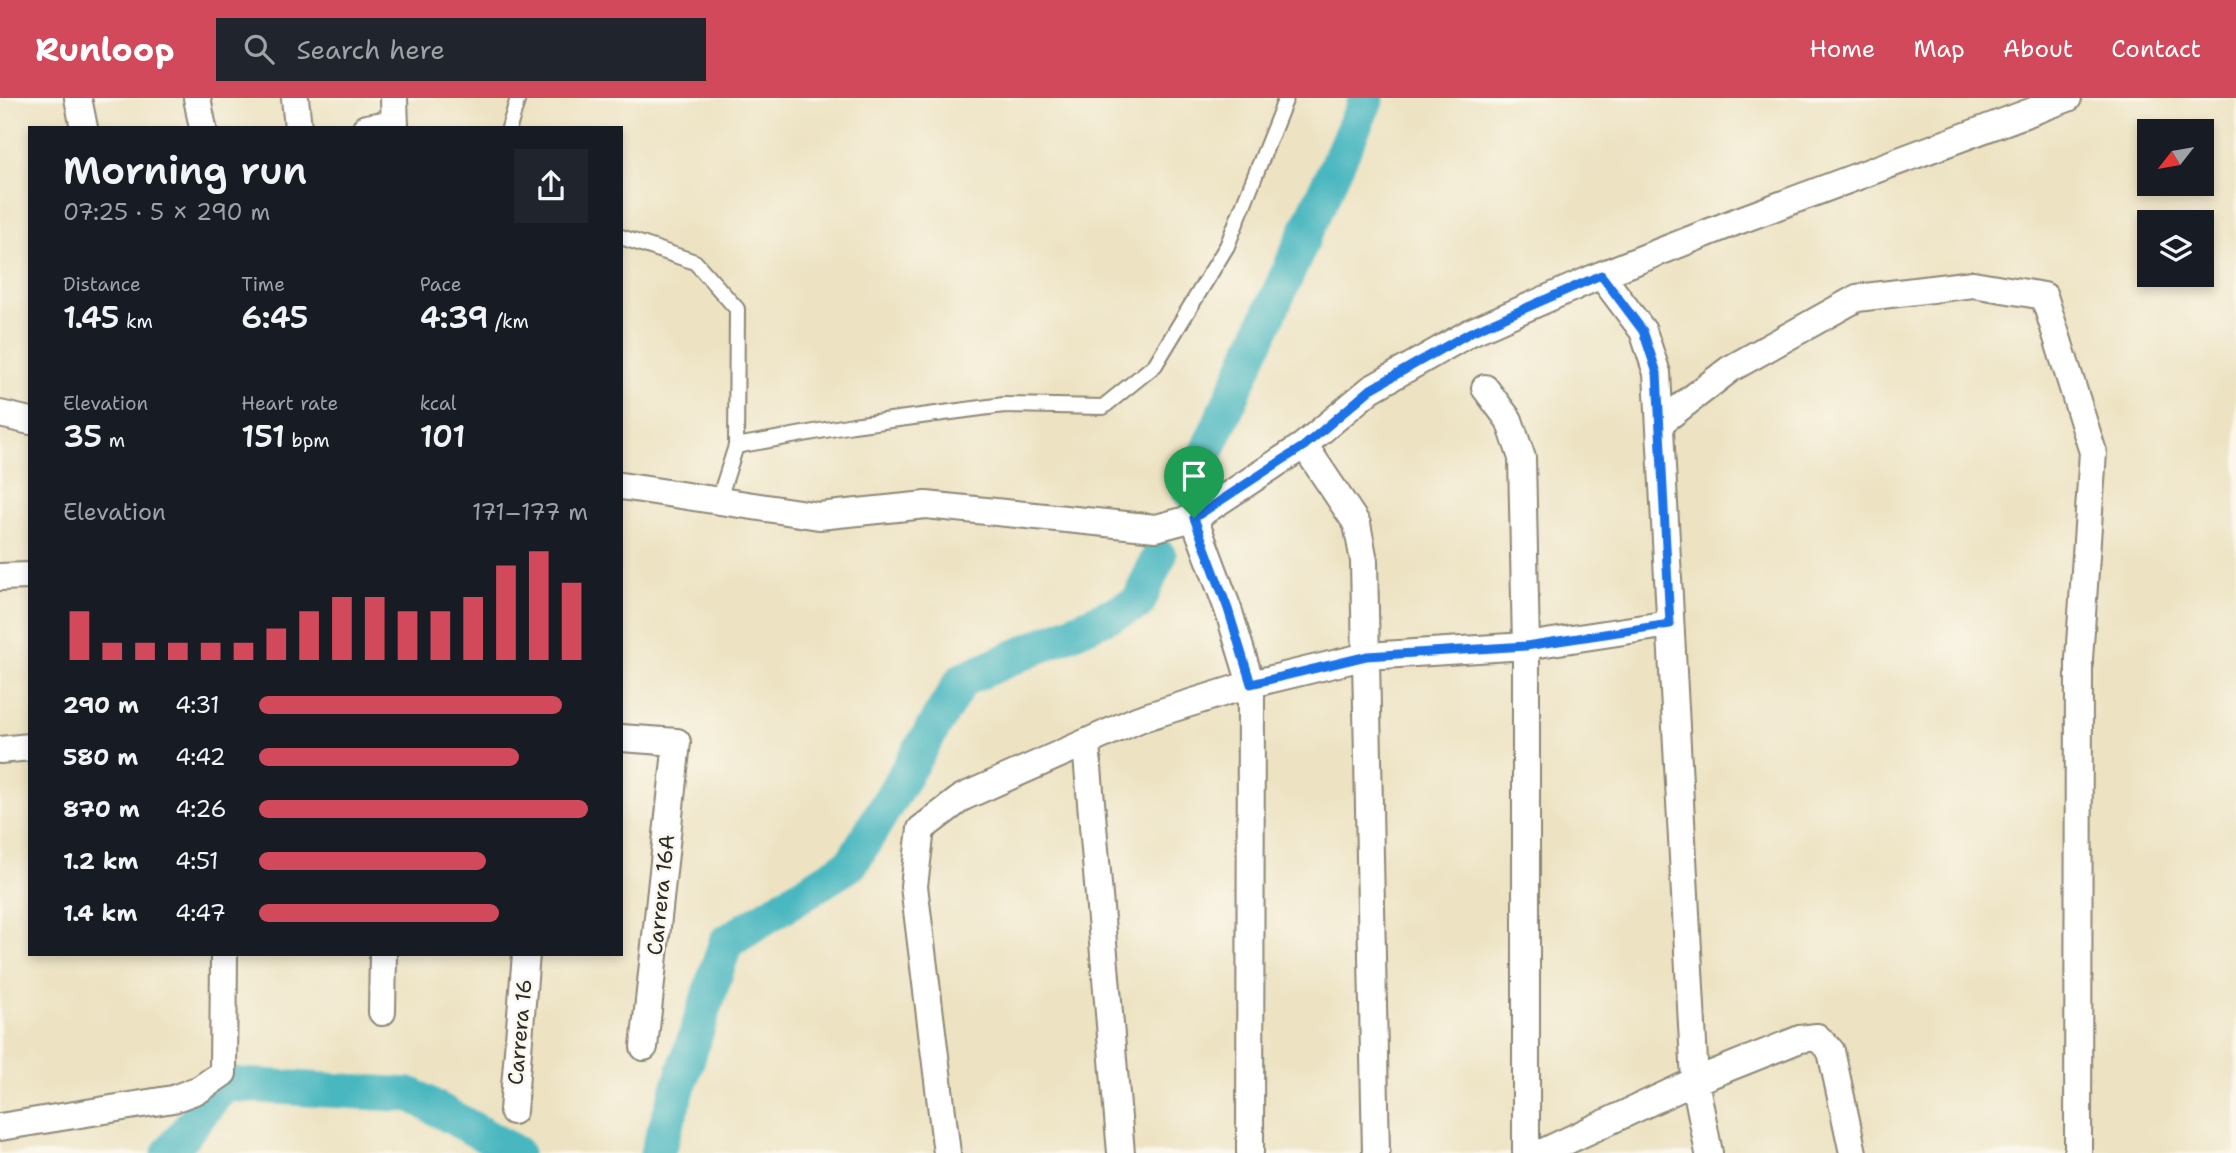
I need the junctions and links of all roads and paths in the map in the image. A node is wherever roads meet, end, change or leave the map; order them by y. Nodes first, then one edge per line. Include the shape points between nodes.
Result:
1 (78, 98) edge
2 (197, 98) edge
3 (295, 98) edge
4 (518, 98) edge
5 (1286, 98) edge
6 (2068, 98) edge
7 (395, 116) edge
8 (84, 126) edge
9 (203, 126) edge
10 (298, 126) edge
11 (371, 126) edge
12 (510, 126) edge
13 (623, 238) edge
14 (1601, 275) junction
15 (1485, 388) dead end
16 (0, 414) edge
17 (28, 421) edge
18 (1660, 423) junction
19 (736, 446) junction
20 (1304, 446) junction
21 (623, 486) edge
22 (718, 502) junction
23 (1194, 518) junction
24 (28, 576) edge
25 (0, 577) edge
26 (1670, 624) junction
27 (1526, 646) junction
28 (1367, 656) junction
29 (1251, 684) junction
30 (623, 738) edge
31 (1086, 744) junction
32 (28, 747) edge
33 (0, 750) edge
34 (224, 956) edge
35 (383, 956) edge
36 (526, 956) edge
37 (382, 1012) dead end
38 (645, 1047) dead end
39 (1695, 1081) junction
40 (513, 1111) dead end
41 (0, 1127) edge
42 (947, 1153) edge
43 (1121, 1153) edge
44 (1250, 1153) edge
45 (1376, 1153) edge
46 (1526, 1153) edge
47 (1541, 1153) edge
48 (1709, 1153) edge
49 (1853, 1153) edge
50 (2078, 1153) edge

1 - 8 street
2 - 9 street
3 - 10 street
4 - 12 lane
5 - 19 lane via 1227,246 1155,365 1103,407 1004,405
6 - 14 street
7 - 11 street
13 - 19 lane via 695,262 737,309
14 - 18 street via 1643,331 1657,373
14 - 20 street via 1471,332 1371,389
15 - 27 street via 1509,419 1522,458
16 - 17 street
18 - 26 street
18 - 50 street via 1730,369 1857,298 1973,284 2044,296 2092,452 2079,659
19 - 22 lane
20 - 23 street
20 - 28 street via 1357,524 1364,561
21 - 22 street
22 - 23 street via 819,516 926,505 964,506 1156,528
23 - 29 street
24 - 25 street
26 - 27 street
26 - 39 street
27 - 28 street
27 - 46 street
28 - 29 street
28 - 45 street
29 - 31 street via 1139,719
29 - 44 street
30 - 38 street, Carrera 16A via 677,742
31 - 42 street via 963,797 921,830 914,886
31 - 43 street
32 - 33 street
34 - 41 street via 223,1073 173,1100
35 - 37 street
36 - 40 street, Carrera 16
39 - 47 street
39 - 48 street
39 - 49 street via 1800,1039 1816,1037 1831,1051

